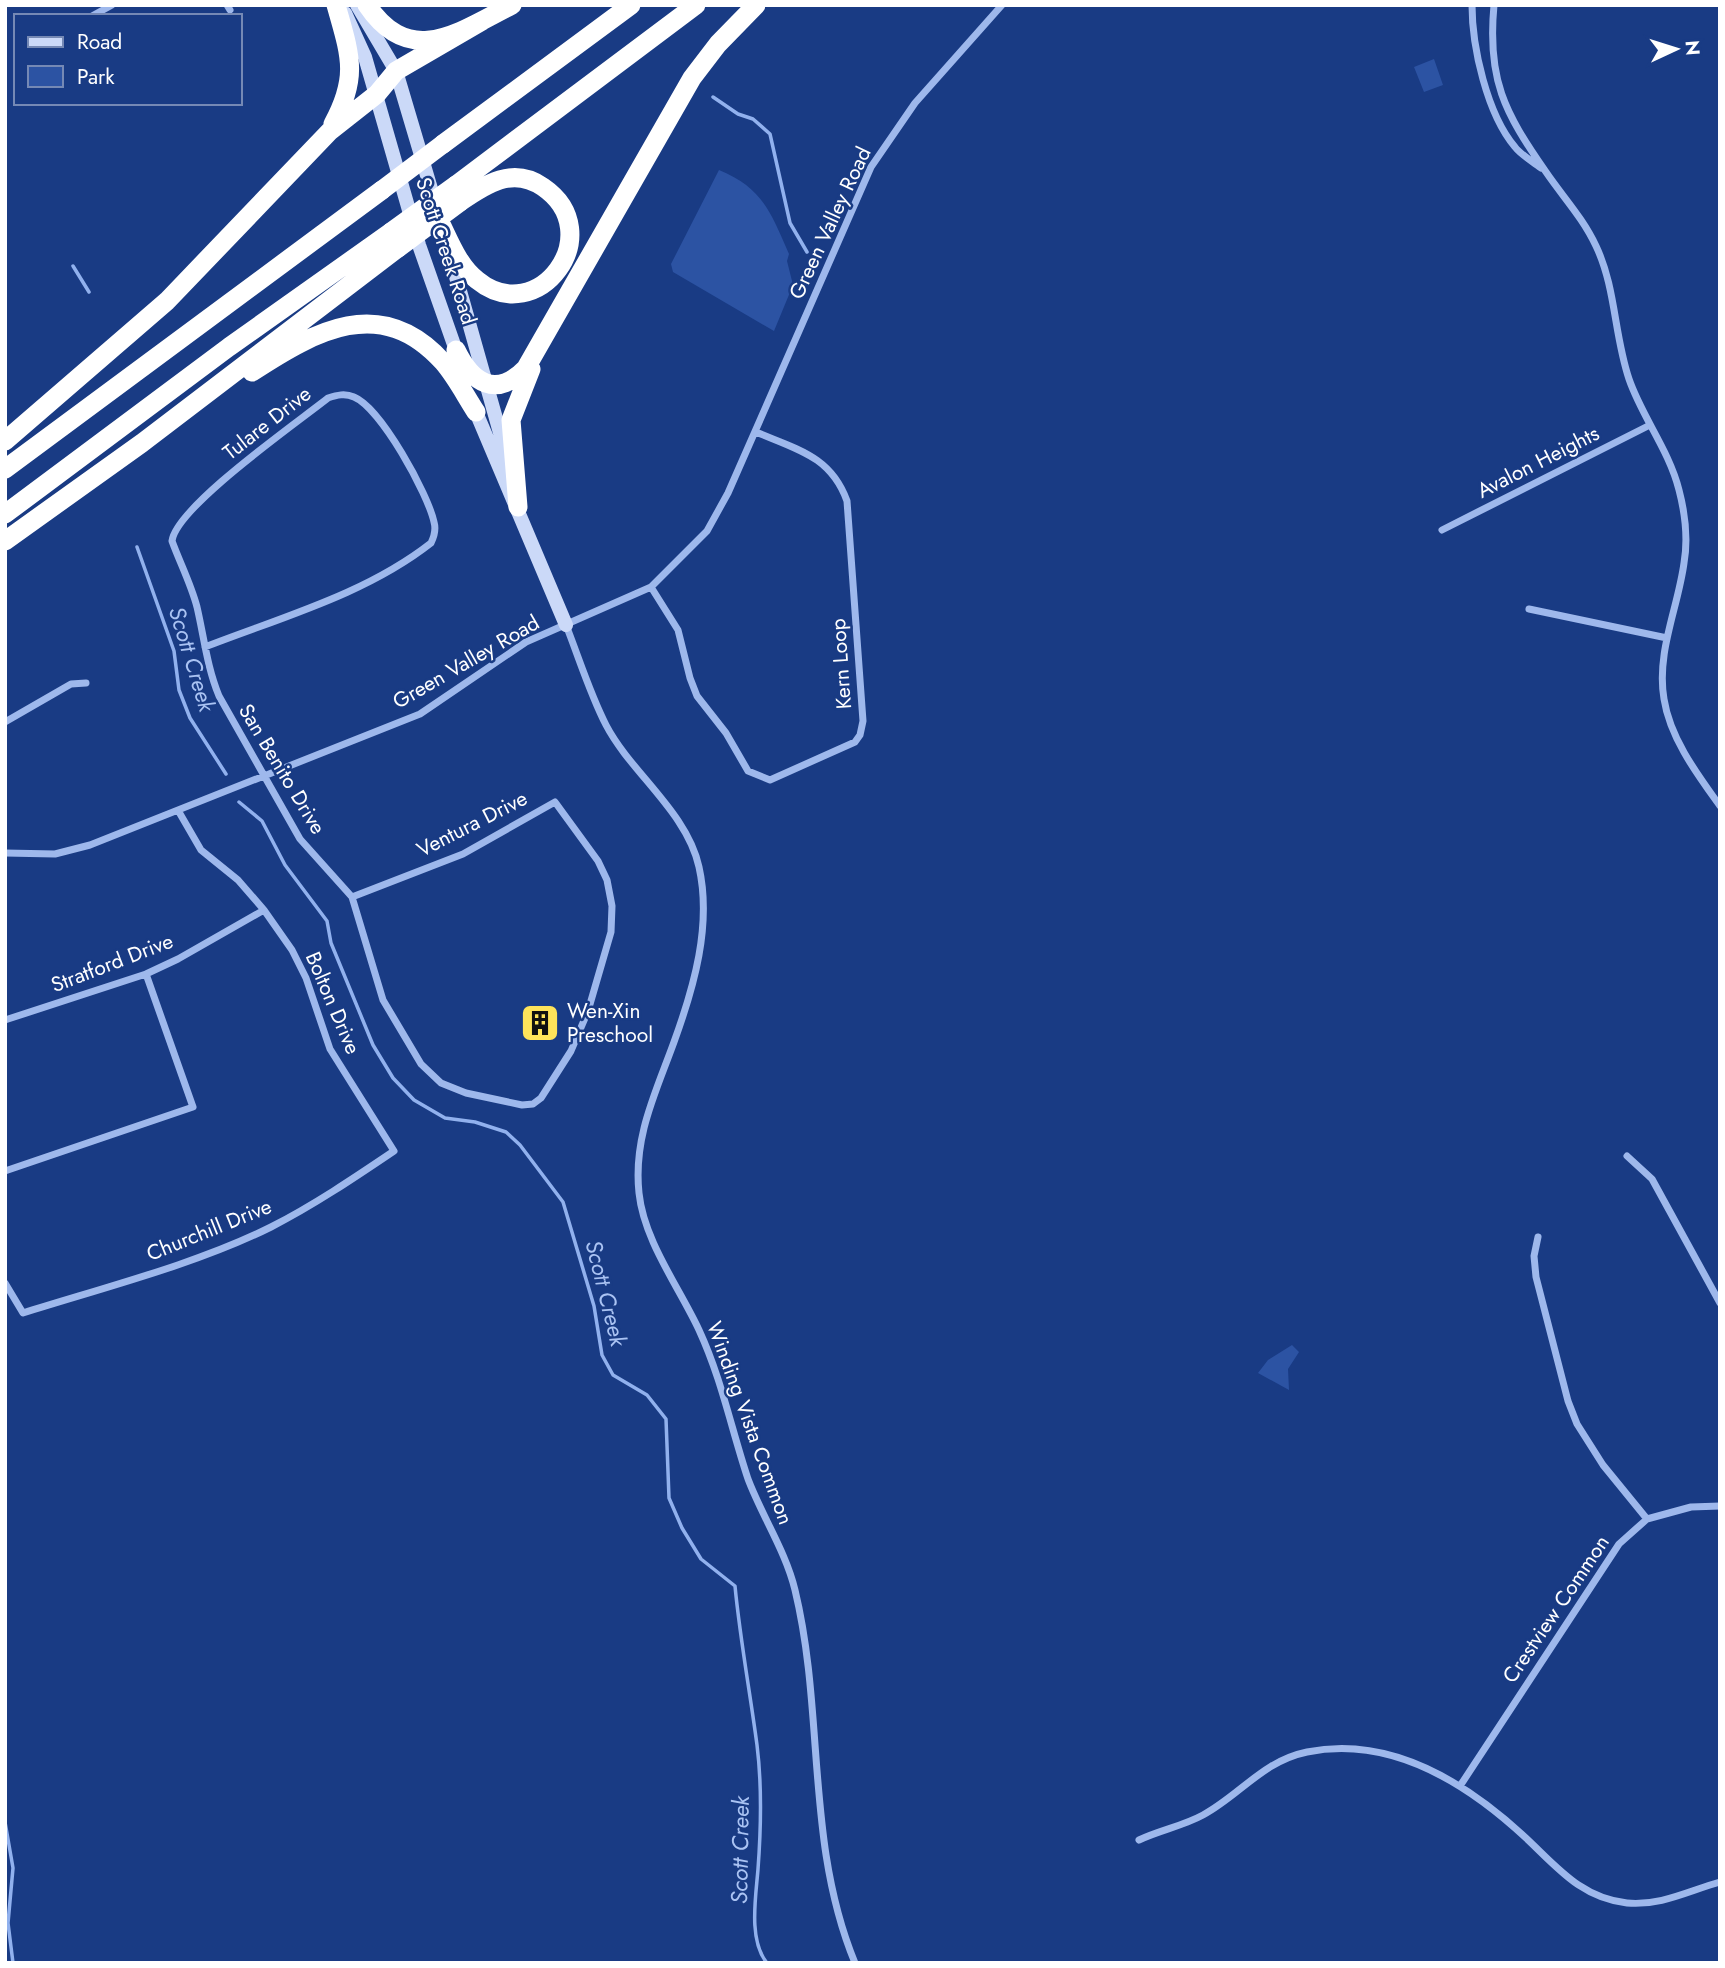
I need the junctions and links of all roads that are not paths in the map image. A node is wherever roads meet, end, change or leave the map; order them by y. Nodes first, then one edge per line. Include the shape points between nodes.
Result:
1 (112, 5) edge
2 (339, 5) edge
3 (357, 5) edge
4 (367, 5) edge
5 (512, 5) edge
6 (614, 5) edge
7 (631, 5) edge
8 (696, 5) edge
9 (756, 5) edge
10 (1002, 5) edge
11 (1472, 5) edge
12 (1494, 5) edge
13 (96, 14) edge
14 (482, 21) junction
15 (396, 71) junction
16 (377, 94) junction
17 (330, 131) junction
18 (441, 139) junction
19 (1546, 173) junction
20 (458, 193) junction
21 (330, 223) junction
22 (442, 226) junction
23 (394, 240) junction
24 (542, 345) junction
25 (456, 349) junction
26 (486, 384) junction
27 (476, 412) junction
28 (1650, 425) junction
29 (756, 432) junction
30 (5, 441) edge
31 (142, 443) junction
32 (5, 455) edge
33 (5, 469) edge
34 (518, 507) junction
35 (5, 514) edge
36 (1441, 530) dead end
37 (5, 541) edge
38 (651, 587) junction
39 (1529, 609) dead end
40 (566, 625) junction
41 (1667, 638) junction
42 (205, 647) junction
43 (86, 683) dead end
44 (5, 722) edge
45 (265, 776) junction
46 (1720, 806) edge
47 (179, 812) junction
48 (680, 826) joint
49 (5, 853) edge
50 (352, 897) junction
51 (264, 910) junction
52 (146, 974) junction
53 (5, 1020) edge
54 (522, 1105) joint
55 (394, 1151) joint
56 (1627, 1156) dead end
57 (5, 1171) edge
58 (1538, 1237) dead end
59 (5, 1283) edge
60 (1720, 1303) edge
61 (1720, 1506) edge
62 (1647, 1520) junction
63 (1460, 1786) junction
64 (1139, 1840) dead end
65 (1720, 1882) edge
66 (855, 1963) edge

1 - 13 street
2 - 16 main road, Scott Creek Road
2 - 17 highway via 352,77
3 - 15 main road, Scott Creek Road
4 - 14 highway via 387,29 417,41 446,38
5 - 14 highway
6 - 18 highway
7 - 18 highway
8 - 20 highway
9 - 24 highway via 692,78
10 - 29 street, Green Valley Road via 915,103 871,167
11 - 19 street via 1485,87 1500,123 1514,147
12 - 19 street via 1492,64 1497,85
14 - 15 highway
15 - 16 highway
15 - 22 main road, Scott Creek Road
16 - 17 highway
16 - 25 main road, Scott Creek Road via 419,245
17 - 30 highway via 167,301
18 - 21 highway
19 - 28 street via 1580,216 1600,254 1612,291 1624,362
20 - 22 highway via 502,178 522,178 541,185 559,201 569,223 569,248 558,272 525,292 496,291 468,271
20 - 23 highway, bridge
21 - 32 highway
21 - 33 highway via 236,300
22 - 26 main road, Scott Creek Road
23 - 31 highway
23 - 35 highway via 311,289
24 - 26 highway via 519,376 503,384
24 - 34 highway via 511,420
25 - 26 highway via 471,374
25 - 27 main road, Scott Creek Road
26 - 34 main road, Scott Creek Road
27 - 31 highway via 444,363 423,344 389,328 351,325 303,340
27 - 34 main road, Scott Creek Road
28 - 36 street, Avalon Heights
28 - 41 street via 1679,489 1684,522 1684,563
29 - 38 street, Green Valley Road via 707,531
29 - 38 street, Kern Loop via 824,464 847,500 863,721 860,735 847,746 770,779 748,771 697,696 678,630
31 - 37 highway
34 - 40 main road, Scott Creek Road
38 - 40 street, Green Valley Road
39 - 41 street
40 - 45 street, Green Valley Road via 503,655 420,714
40 - 48 street, Scott Creek Road via 606,726
41 - 46 street via 1663,678 1668,715
42 - 42 street, Tulare Drive via 196,606 172,541 177,527 212,490 328,398 341,394 356,397 394,437 435,523 431,543 370,583
42 - 45 street, San Benito Drive via 219,696
43 - 44 street via 71,684
45 - 47 street, Green Valley Road
45 - 50 street, San Benito Drive via 300,839
47 - 49 street, Green Valley Road via 55,854
47 - 51 street, Bolton Drive via 201,850 238,880
48 - 66 street, Winding Vista Common via 698,862 704,923 676,1039 645,1116 638,1160 639,1196 654,1242 726,1396 747,1475 795,1588 830,1893
50 - 54 street, San Benito Drive via 383,1000 421,1064 441,1083
50 - 54 street, Ventura Drive via 463,853 555,802 607,880 611,932 571,1051 541,1098
51 - 52 street, Stratford Drive
51 - 55 street, Bolton Drive via 306,978 330,1049
52 - 53 street, Stratford Drive
52 - 57 street via 193,1107
55 - 59 street, Churchill Drive via 268,1228 168,1267 23,1313
56 - 60 street via 1652,1179
58 - 62 street via 1536,1277 1573,1413 1589,1446
61 - 62 street, Crestview Common via 1691,1507
62 - 63 street, Crestview Common via 1605,1563
63 - 64 street via 1388,1753 1322,1750 1274,1763 1203,1815
63 - 65 street via 1514,1827 1558,1871 1595,1894 1626,1903 1654,1902

